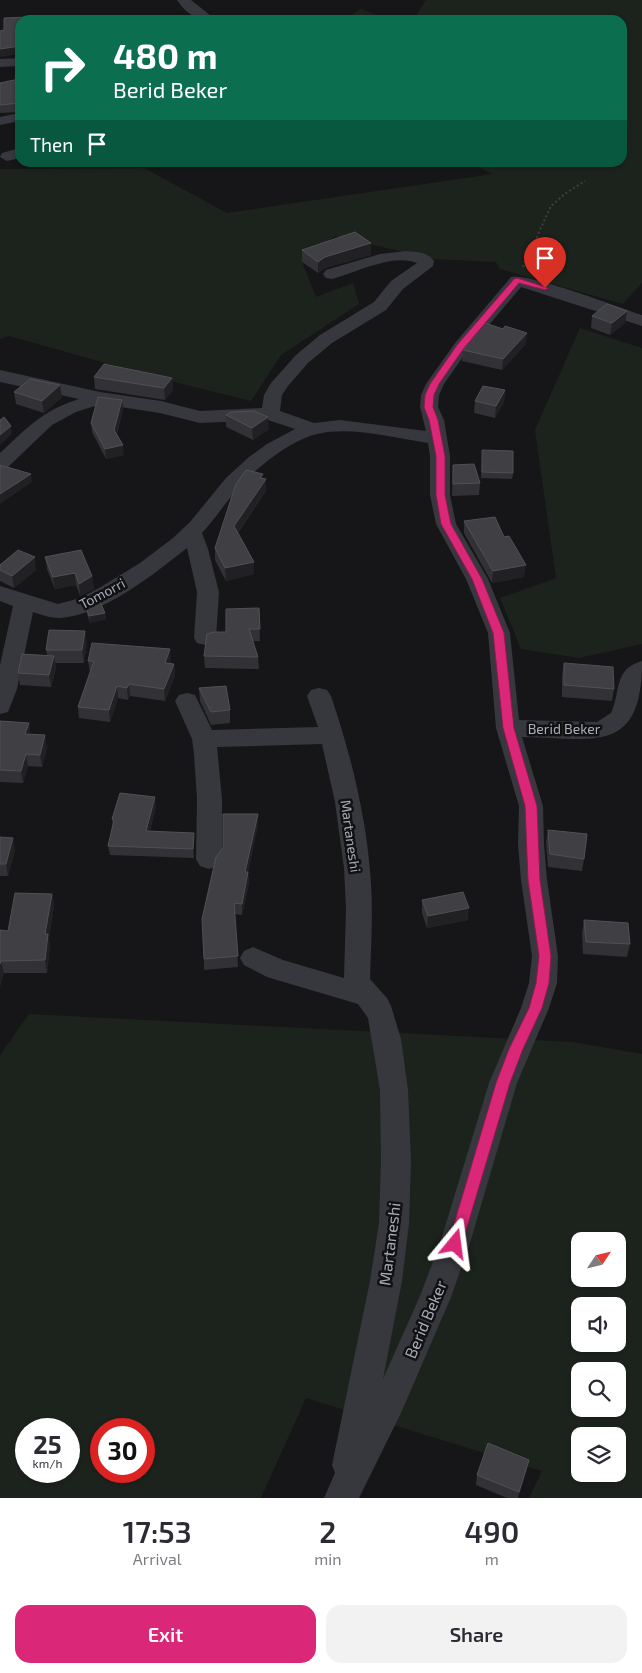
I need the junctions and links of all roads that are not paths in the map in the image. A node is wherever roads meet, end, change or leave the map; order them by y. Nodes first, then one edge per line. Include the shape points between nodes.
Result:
1 (184, 0) edge
2 (201, 15) edge
3 (15, 62) edge
4 (0, 63) edge
5 (15, 119) edge
6 (0, 121) edge
7 (332, 274) dead end
8 (642, 321) edge
9 (0, 376) edge
10 (100, 398) junction
11 (270, 414) junction
12 (313, 429) junction
13 (437, 438) junction
14 (0, 464) edge
15 (192, 533) junction
16 (0, 593) edge
17 (25, 601) junction
18 (205, 638) edge
19 (642, 669) edge
20 (319, 696) dead end
21 (187, 701) dead end
22 (0, 706) edge
23 (508, 728) junction
24 (333, 735) junction
25 (204, 739) junction
26 (209, 859) dead end
27 (253, 958) dead end
28 (366, 995) junction
29 (342, 1497) edge

1 - 2 street
3 - 4 street
5 - 6 street
7 - 11 street via 396,257 410,256 426,261 424,266 397,284 380,306 326,339 302,359 280,382 273,395
8 - 13 street, Berid Beker via 517,280 460,347 435,384 429,407
9 - 10 street
10 - 11 street via 200,417
10 - 14 street via 69,408 45,421
11 - 12 street
12 - 13 street via 340,426
12 - 15 street, Tomorri via 281,444 246,470
13 - 23 street, Berid Beker via 446,524 477,579 499,633
15 - 17 street, Tomorri via 123,585 80,606 58,611
15 - 18 street via 208,592
16 - 17 street, Tomorri
17 - 22 street
19 - 23 street, Berid Beker via 631,679 622,717 610,727 600,730
20 - 24 street, Martaneshi
21 - 25 street
23 - 29 street, Berid Beker via 531,806 534,880 545,956 543,983 503,1083 455,1244 435,1298
24 - 25 street
24 - 28 street, Martaneshi via 357,869 358,979
25 - 26 street via 211,801
27 - 28 street via 276,969
28 - 29 street, Martaneshi via 377,1006 388,1038 394,1090 394,1223 386,1281

